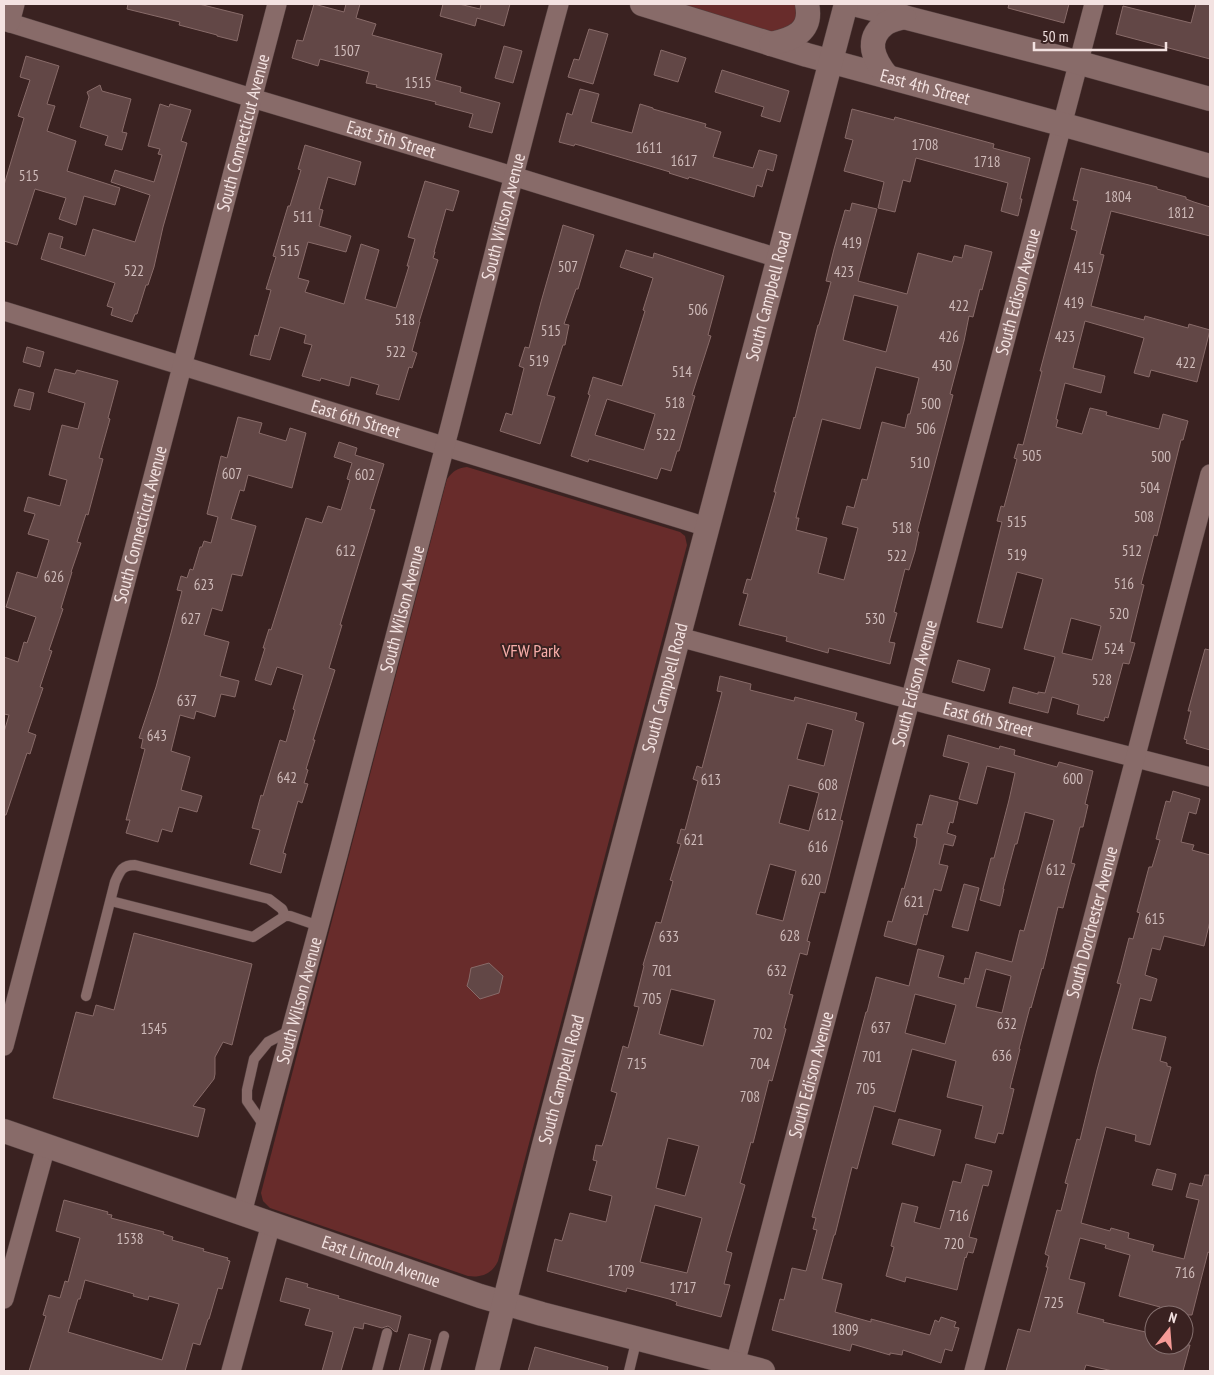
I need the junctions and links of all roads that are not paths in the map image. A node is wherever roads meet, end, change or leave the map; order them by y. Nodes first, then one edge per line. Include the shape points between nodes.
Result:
1 (14, 4) edge
2 (277, 4) edge
3 (559, 4) edge
4 (642, 4) edge
5 (807, 4) edge
6 (846, 4) edge
7 (853, 4) edge
8 (1094, 4) edge
9 (904, 17) junction
10 (7, 22) edge
11 (771, 44) junction
12 (830, 62) junction
13 (1078, 63) junction
14 (887, 76) junction
15 (252, 98) junction
16 (1210, 99) edge
17 (1063, 124) junction
18 (1210, 166) edge
19 (514, 177) junction
20 (778, 258) junction
21 (4, 312) edge
22 (182, 367) junction
23 (444, 447) junction
24 (1210, 474) edge
25 (707, 527) junction
26 (679, 637) junction
27 (910, 699) junction
28 (1136, 758) junction
29 (1210, 777) edge
30 (111, 901) junction
31 (285, 916) junction
32 (319, 926) junction
33 (86, 996) dead end
34 (291, 1030) junction
35 (4, 1046) edge
36 (265, 1127) junction
37 (4, 1132) edge
38 (46, 1146) junction
39 (242, 1213) junction
40 (271, 1224) junction
41 (10, 1254) edge
42 (4, 1299) edge
43 (505, 1303) junction
44 (387, 1333) dead end
45 (444, 1336) dead end
46 (637, 1338) junction
47 (735, 1364) junction
48 (231, 1371) edge
49 (377, 1371) edge
50 (435, 1371) edge
51 (487, 1371) edge
52 (629, 1371) edge
53 (763, 1371) edge
54 (974, 1371) edge

1 - 10 street
2 - 15 street, South Connecticut Avenue
3 - 19 street, South Wilson Avenue
4 - 11 street, East 4th Street
5 - 11 street via 808,20 804,30 795,37
6 - 12 street, South Campbell Road
7 - 9 street
8 - 13 street, South Edison Avenue
9 - 13 street
9 - 14 street via 886,23 874,40 874,58
10 - 15 street, East 5th Street
11 - 12 street, East 4th Street
12 - 14 street, East 4th Street
12 - 20 street, South Campbell Road
13 - 16 street
13 - 17 street, South Edison Avenue
14 - 17 street, East 4th Street
15 - 19 street, East 5th Street
15 - 22 street, South Connecticut Avenue
17 - 18 street, East 4th Street
17 - 27 street, South Edison Avenue
19 - 20 street, East 5th Street
19 - 23 street, South Wilson Avenue
20 - 25 street, South Campbell Road
21 - 22 street, East 6th Street
22 - 23 street, East 6th Street
22 - 35 street, South Connecticut Avenue
23 - 25 street, East 6th Street
23 - 32 street, South Wilson Avenue
24 - 28 street, South Dorchester Avenue
25 - 26 street, South Campbell Road
26 - 27 street, East 6th Street
26 - 43 street, South Campbell Road
27 - 28 street, East 6th Street
27 - 47 street, South Edison Avenue
28 - 29 street, East 6th Street
28 - 54 street, South Dorchester Avenue
30 - 31 lane via 253,937
30 - 31 lane via 121,870 128,864 135,864 269,899 282,909
30 - 33 lane
31 - 32 lane
32 - 34 street, South Wilson Avenue
34 - 36 street, South Wilson Avenue
34 - 36 lane via 268,1042 254,1059 247,1101
36 - 39 street, South Wilson Avenue
37 - 38 street, East Lincoln Avenue
38 - 39 street, East Lincoln Avenue
38 - 41 street
39 - 40 street, East Lincoln Avenue
40 - 43 street, East Lincoln Avenue
40 - 48 street
41 - 42 street
43 - 46 street, East Lincoln Avenue
43 - 51 street, South Campbell Road
44 - 49 lane
45 - 50 lane
46 - 47 street, East Lincoln Avenue
46 - 52 lane
47 - 53 street, East Lincoln Avenue

